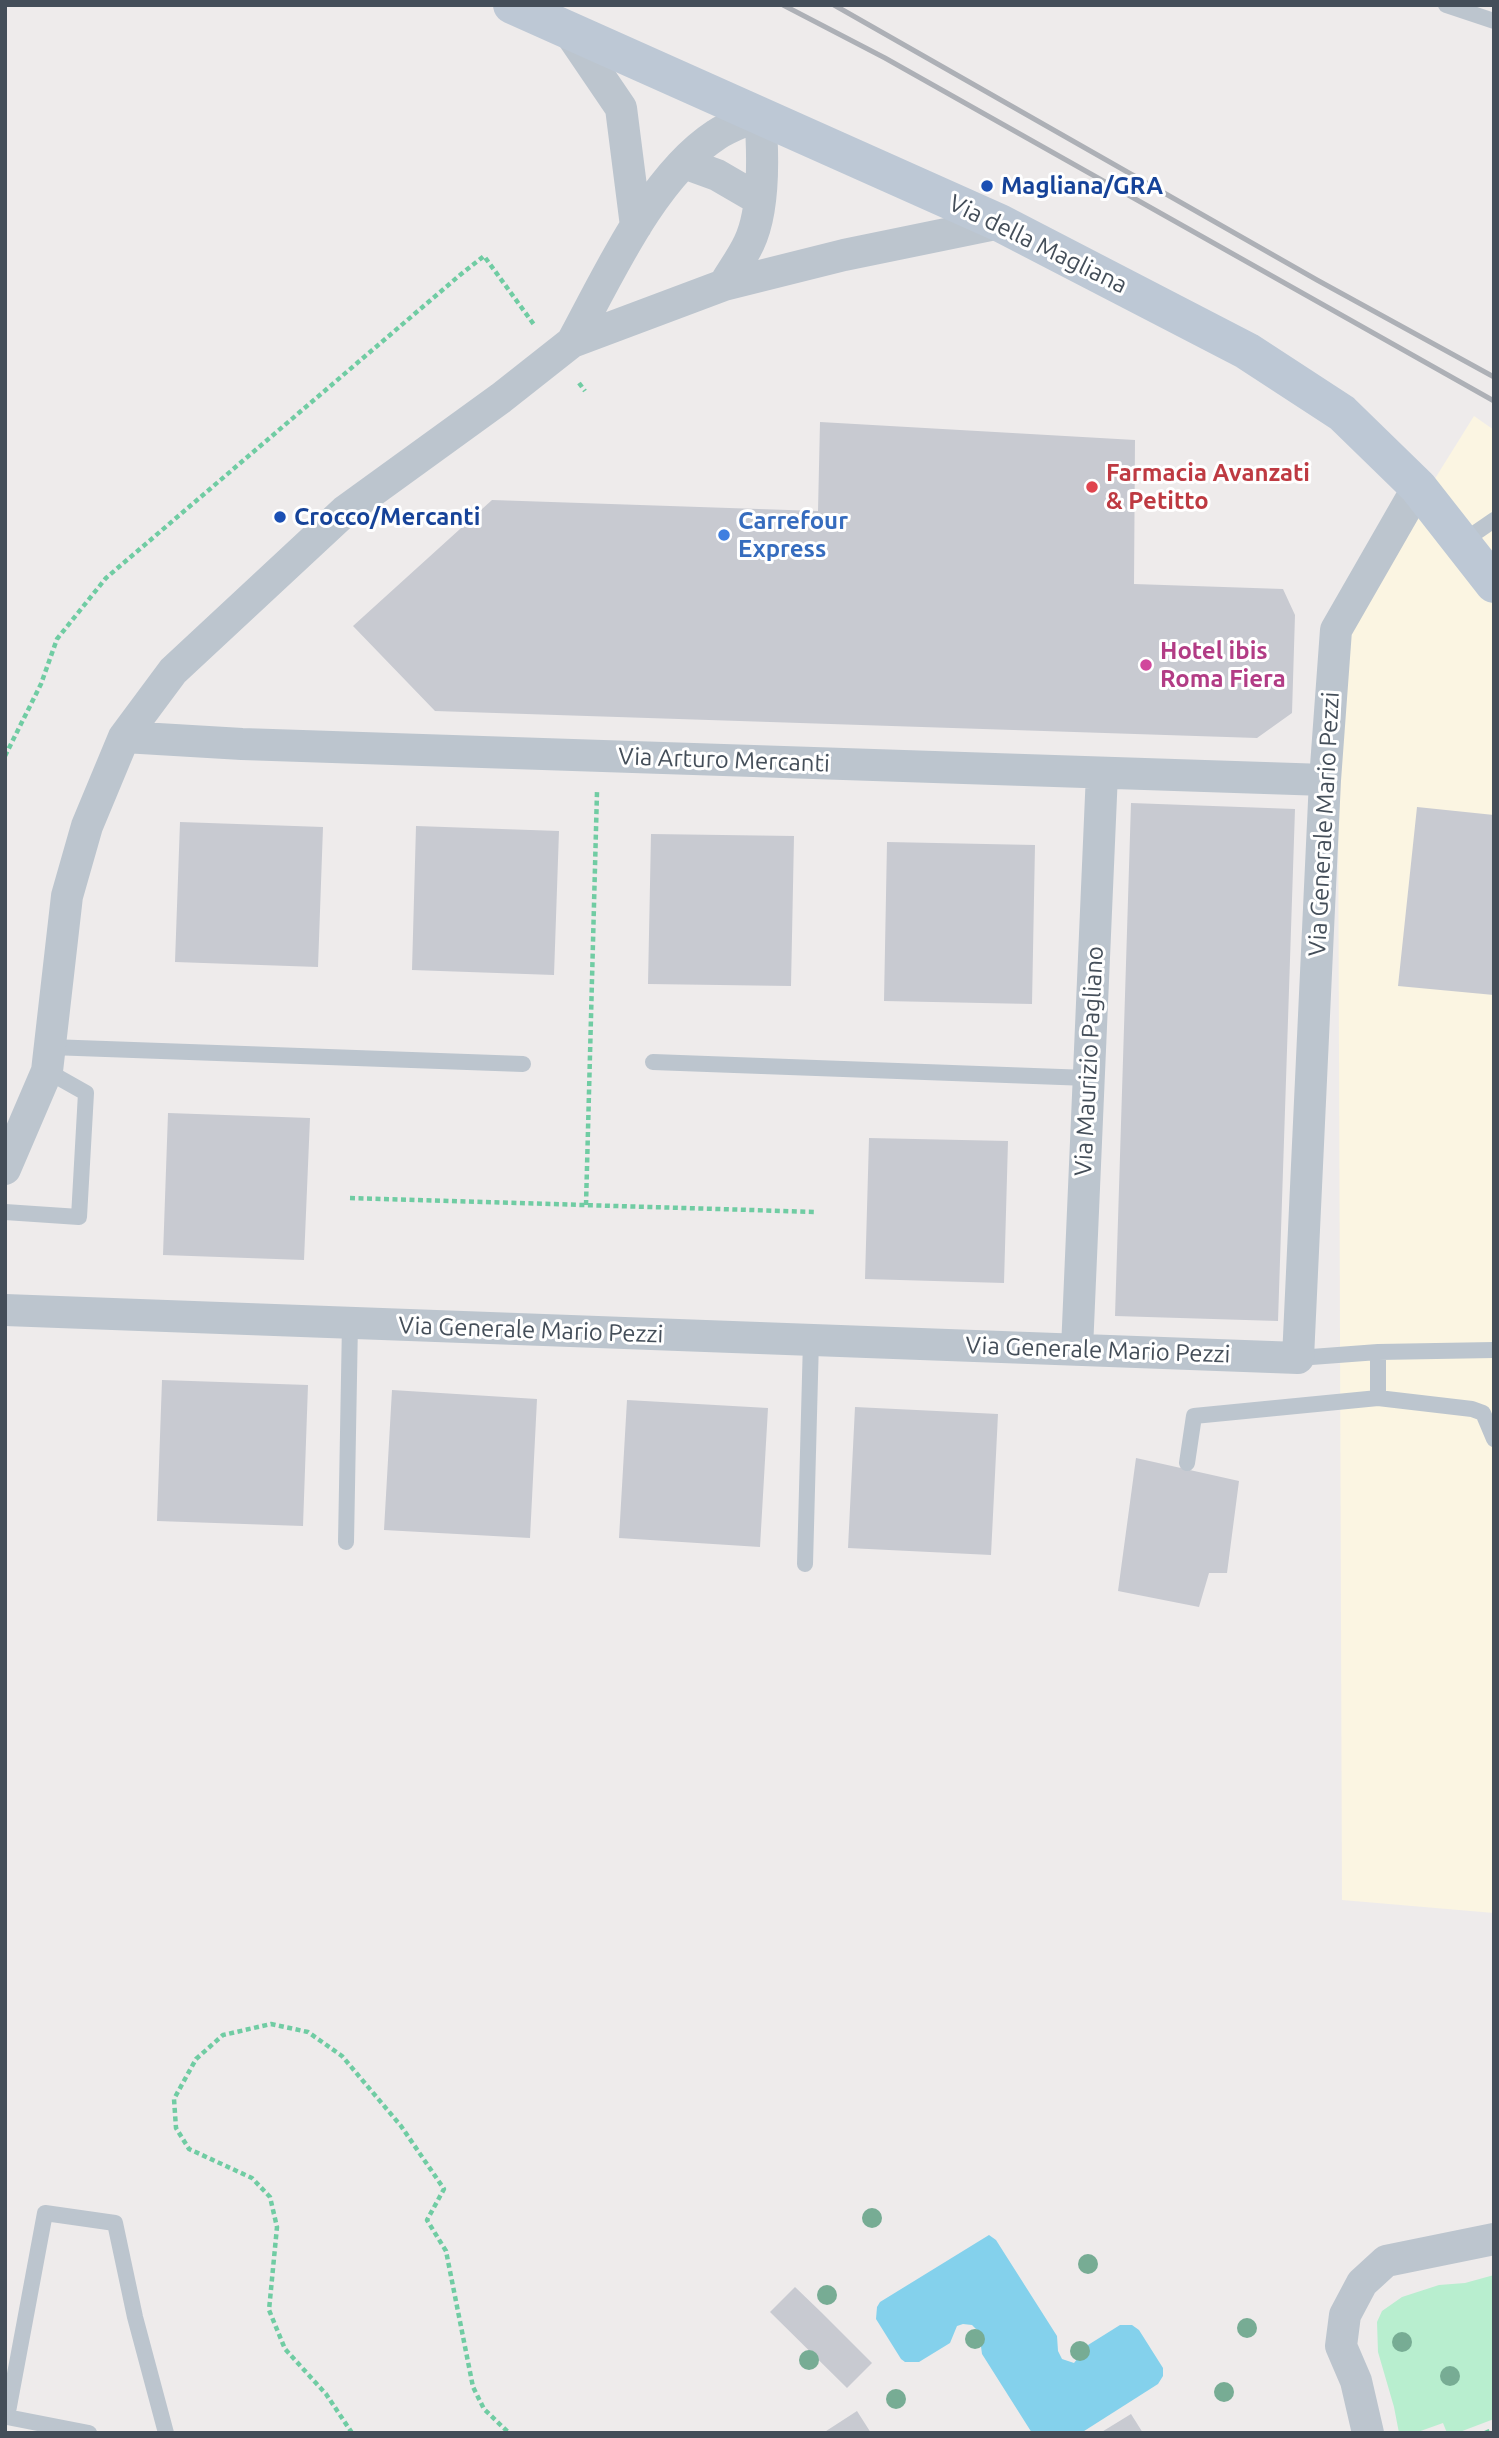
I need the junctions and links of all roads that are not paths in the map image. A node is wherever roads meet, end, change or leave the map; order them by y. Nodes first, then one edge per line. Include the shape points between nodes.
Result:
1 (512, 5) edge
2 (1446, 5) edge
3 (1494, 21) edge
4 (568, 30) junction
5 (760, 114) junction
6 (684, 163) junction
7 (760, 200) junction
8 (1000, 223) junction
9 (636, 226) junction
10 (724, 285) junction
11 (572, 342) junction
12 (1418, 487) junction
13 (1494, 520) edge
14 (1462, 541) junction
15 (1494, 584) edge
16 (124, 737) junction
17 (1102, 773) junction
18 (1325, 780) junction
19 (48, 1059) junction
20 (653, 1062) dead end
21 (523, 1065) dead end
22 (1088, 1079) junction
23 (5, 1169) edge
24 (5, 1212) edge
25 (5, 1310) edge
26 (349, 1323) junction
27 (811, 1340) junction
28 (1077, 1349) junction
29 (1494, 1350) edge
30 (1378, 1352) junction
31 (1298, 1358) junction
32 (1378, 1398) junction
33 (1494, 1439) edge
34 (1187, 1463) dead end
35 (346, 1542) dead end
36 (804, 1564) dead end
37 (1494, 2239) edge
38 (89, 2433) edge
39 (166, 2433) edge
40 (1368, 2433) edge

1 - 4 main road, Via della Magliana
2 - 3 lane
4 - 5 main road, Via della Magliana
4 - 9 street via 621,108
5 - 6 street via 716,134
5 - 7 street
5 - 8 main road, Via della Magliana
6 - 7 street via 717,175
6 - 9 street
7 - 10 street via 750,241
8 - 10 street
8 - 12 main road, Via della Magliana via 1247,351 1342,413
9 - 11 street
10 - 11 street
11 - 16 street via 345,511 173,671
12 - 14 main road, Via della Magliana
12 - 18 street, Via Generale Mario Pezzi via 1336,630
13 - 14 lane
14 - 15 main road, Via della Magliana
16 - 17 street, Via Arturo Mercanti
16 - 19 street via 87,826 67,896
17 - 18 street, Via Arturo Mercanti
17 - 22 street, Via Maurizio Pagliano
18 - 31 street, Via Generale Mario Pezzi
19 - 21 lane
19 - 23 street
19 - 24 lane via 86,1093 79,1217
20 - 22 lane
22 - 28 street, Via Maurizio Pagliano
25 - 26 street, Via Generale Mario Pezzi
26 - 27 street, Via Generale Mario Pezzi
26 - 35 lane
27 - 28 street, Via Generale Mario Pezzi
27 - 36 lane
28 - 31 street, Via Generale Mario Pezzi
29 - 30 lane
30 - 31 lane
30 - 32 lane
32 - 33 lane via 1472,1409 1483,1413
32 - 34 lane via 1194,1416
37 - 40 street via 1385,2261 1362,2283 1345,2315 1341,2346 1356,2381
38 - 39 lane via 7,2417 45,2213 115,2223

